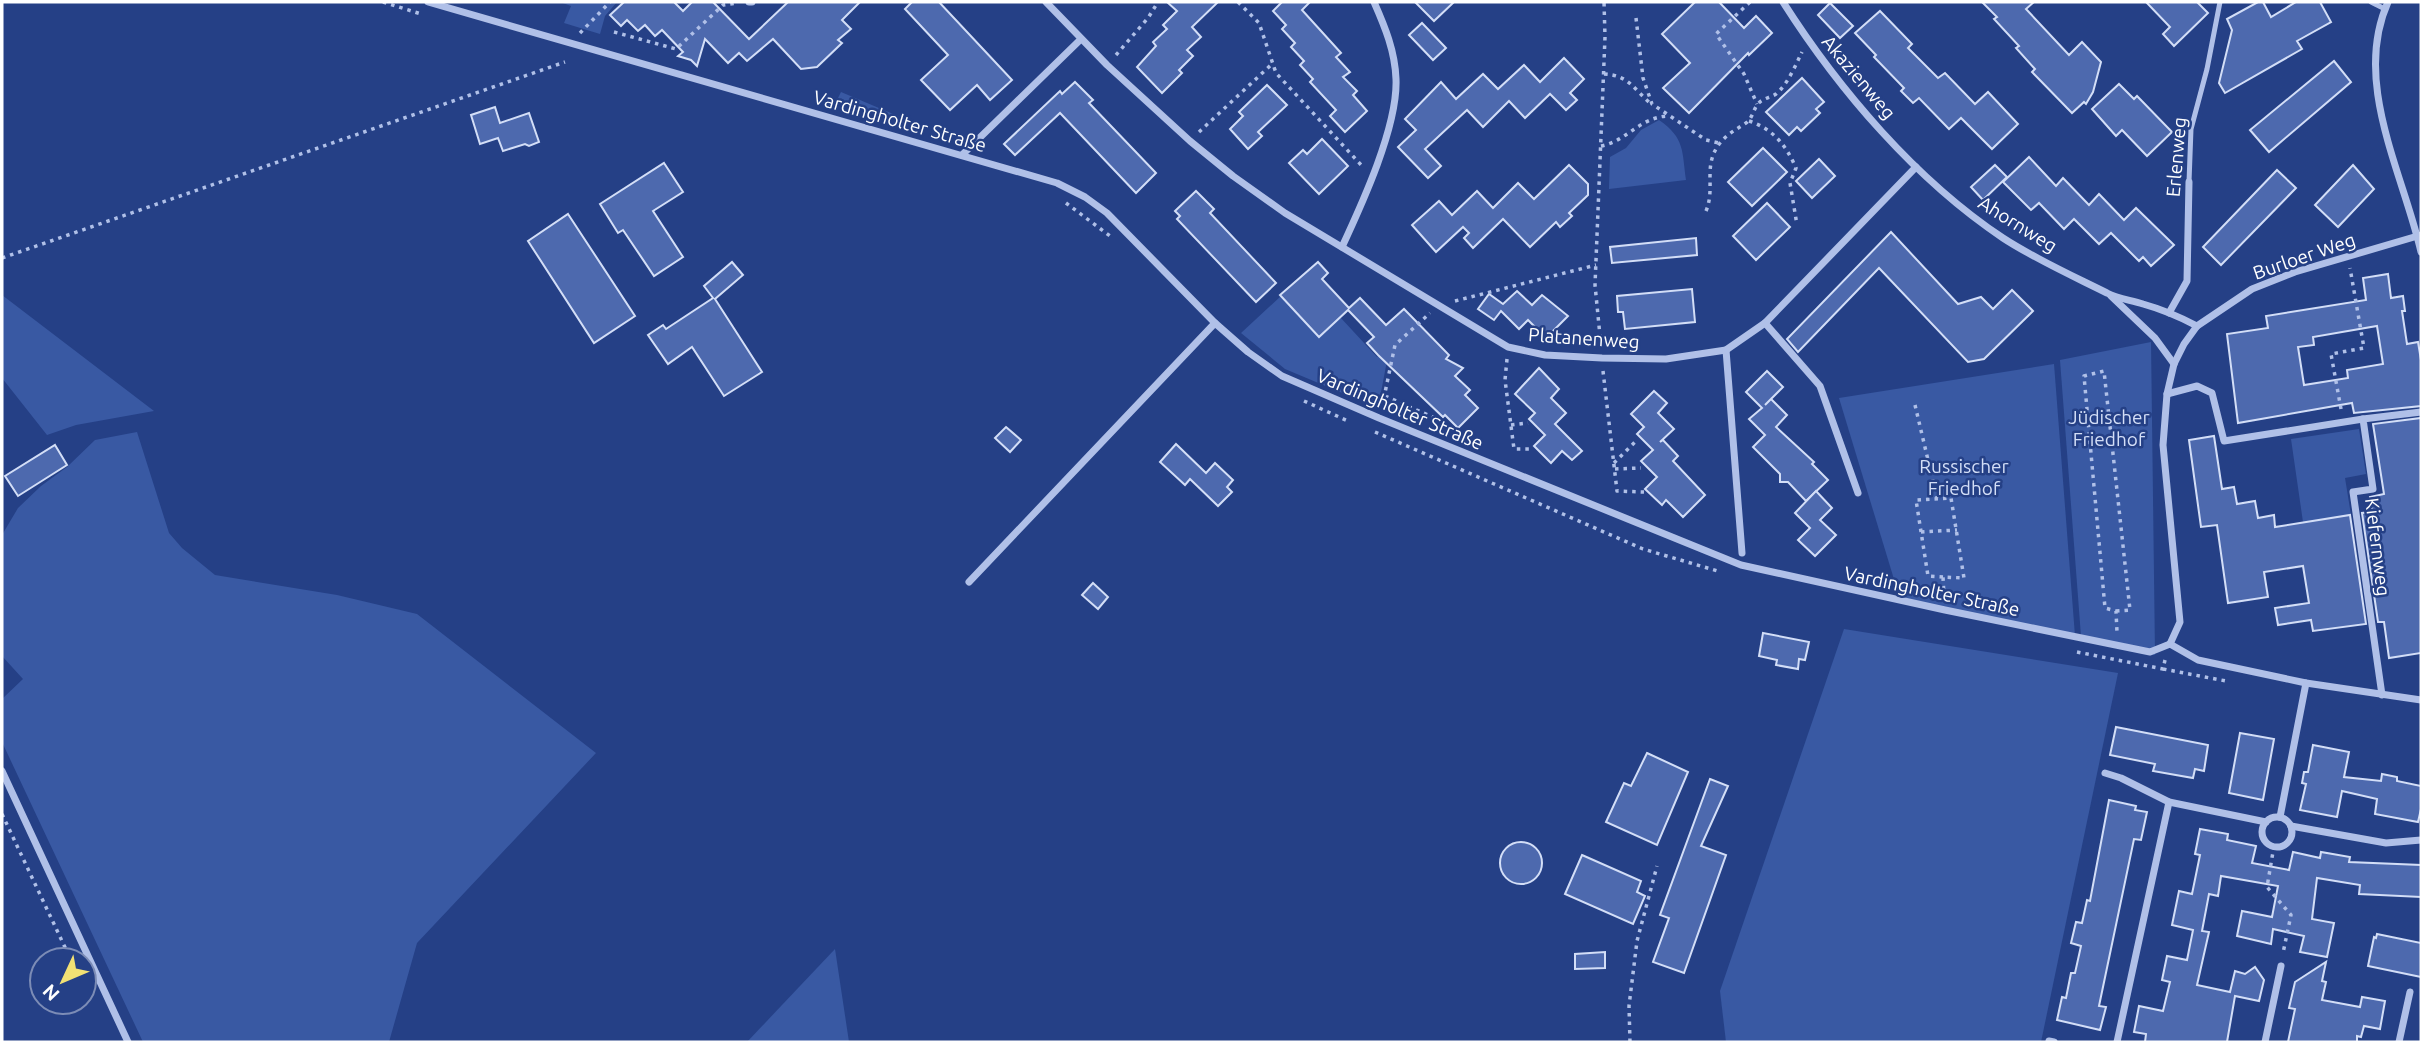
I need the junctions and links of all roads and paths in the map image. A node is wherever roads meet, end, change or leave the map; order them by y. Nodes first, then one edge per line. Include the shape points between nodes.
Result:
1 (383, 2) edge
2 (428, 2) edge
3 (610, 2) edge
4 (751, 2) edge
5 (1046, 2) edge
6 (1158, 2) edge
7 (1238, 2) edge
8 (1374, 2) edge
9 (1604, 2) edge
10 (1750, 2) edge
11 (1784, 2) edge
12 (2220, 2) edge
13 (2371, 2) edge
14 (2387, 5) edge
15 (431, 17) dead end
16 (1636, 18) dead end
17 (614, 32) dead end
18 (1080, 40) junction
19 (1808, 41) junction
20 (571, 43) junction
21 (565, 62) dead end
22 (1272, 64) junction
23 (1107, 65) junction
24 (1604, 74) junction
25 (1652, 104) junction
26 (1757, 104) junction
27 (1670, 116) junction
28 (1749, 121) junction
29 (1190, 141) junction
30 (1719, 143) junction
31 (1601, 146) junction
32 (962, 155) junction
33 (1916, 167) junction
34 (1372, 176) junction
35 (2189, 182) joint
36 (1063, 201) dead end
37 (1706, 211) dead end
38 (1797, 225) dead end
39 (2419, 236) edge
40 (1121, 243) dead end
41 (1342, 247) junction
42 (2421, 252) edge
43 (2347, 256) junction
44 (2, 258) edge
45 (1596, 265) junction
46 (2111, 295) junction
47 (1438, 305) junction
48 (2169, 313) junction
49 (1215, 323) junction
50 (1765, 323) junction
51 (2197, 326) junction
52 (1508, 347) junction
53 (1726, 350) junction
54 (1602, 358) junction
55 (2174, 364) junction
56 (2167, 394) junction
57 (1385, 396) junction
58 (1298, 397) dead end
59 (1915, 405) dead end
60 (2421, 412) edge
61 (1379, 418) junction
62 (2363, 419) junction
63 (2343, 422) junction
64 (1352, 423) dead end
65 (1447, 423) dead end
66 (1528, 423) dead end
67 (1511, 425) junction
68 (1374, 432) dead end
69 (1636, 442) dead end
70 (1531, 449) dead end
71 (1614, 463) junction
72 (1641, 468) dead end
73 (1615, 469) junction
74 (1644, 492) dead end
75 (1858, 493) dead end
76 (1937, 498) junction
77 (1957, 530) junction
78 (1921, 532) junction
79 (1742, 553) dead end
80 (1728, 574) dead end
81 (1942, 577) junction
82 (969, 582) dead end
83 (1945, 610) junction
84 (2116, 611) junction
85 (2170, 644) junction
86 (2118, 646) junction
87 (2067, 650) dead end
88 (2306, 683) junction
89 (2382, 695) junction
90 (2421, 700) edge
91 (2, 771) edge
92 (2105, 773) dead end
93 (2169, 802) junction
94 (2, 814) edge
95 (2280, 817) junction
96 (2266, 822) junction
97 (2291, 826) junction
98 (2421, 840) edge
99 (2274, 846) junction
100 (1657, 866) dead end
101 (64, 946) edge
102 (2281, 966) joint
103 (2410, 992) dead end
104 (128, 1042) edge
105 (1630, 1042) edge
106 (2117, 1042) edge
107 (2265, 1042) edge
108 (2399, 1042) edge

1 - 15 path
2 - 20 street, Vardingholter Straße
3 - 20 path
4 - 17 path via 723,5 676,49
5 - 18 street, Platanenweg
6 - 23 path
7 - 22 path via 1259,23
8 - 34 street via 1390,39 1396,80 1390,121
9 - 24 path
10 - 26 path via 1716,34 1744,74
11 - 19 street, Akazienweg
12 - 35 lane, Erlenweg via 2191,129
13 - 14 lane
14 - 39 street via 2375,44 2378,101
16 - 25 path via 1643,78
18 - 23 street, Platanenweg
18 - 32 street
19 - 26 path via 1775,95
19 - 33 street, Akazienweg
20 - 32 street, Vardingholter Straße
21 - 44 path
22 - 29 path
22 - 34 path
23 - 29 street, Platanenweg
24 - 25 path via 1630,82
24 - 31 path
25 - 27 path
26 - 28 path
27 - 30 path via 1706,140
27 - 31 path via 1648,119
28 - 30 path
28 - 38 path via 1763,125 1789,152 1796,168 1790,183
29 - 41 street, Platanenweg via 1285,213
30 - 37 path via 1709,169 1711,198
31 - 45 path
32 - 49 street, Vardingholter Straße via 1057,183 1085,197 1107,213
33 - 46 street, Ahornweg via 2004,239
33 - 50 street, Platanenweg
34 - 41 street
35 - 48 street, Erlenweg via 2187,281
36 - 40 path
39 - 42 street
39 - 43 street, Burloer Weg
41 - 47 street, Platanenweg
43 - 51 street, Burloer Weg via 2252,289
43 - 63 path via 2364,348 2331,354
45 - 47 path
45 - 54 path
46 - 48 street, Ahornweg
46 - 55 street, Ahornweg
47 - 52 street, Platanenweg
47 - 57 path via 1395,345
48 - 51 street, Ahornweg
49 - 61 street, Vardingholter Straße via 1282,376
49 - 82 street
50 - 53 street, Platanenweg
50 - 75 street via 1820,386
51 - 55 street, Burloer Weg
52 - 54 street, Platanenweg via 1545,355
52 - 67 path
53 - 54 street, Platanenweg via 1666,359
53 - 79 street
54 - 71 path
55 - 56 street, Burloer Weg
56 - 63 street via 2197,386 2212,393 2224,441
56 - 85 street, Burloer Weg via 2163,445 2180,622
57 - 61 path
57 - 65 path
58 - 64 path
59 - 76 path
60 - 62 street
61 - 83 street, Vardingholter Straße via 1732,562
62 - 63 street
62 - 89 street, Kiefernweg via 2373,489 2353,492
66 - 67 path
67 - 70 path via 1514,449
68 - 80 path via 1643,549
69 - 71 path
71 - 73 path
72 - 73 path
73 - 74 path via 1617,491
76 - 77 path via 1951,498
76 - 78 path via 1916,500
77 - 78 path
77 - 81 path via 1964,578
78 - 81 path via 1928,576
81 - 83 path
83 - 86 street, Vardingholter Straße
84 - 84 path via 2105,608 2084,376 2104,371 2130,610
84 - 86 path
85 - 86 street, Vardingholter Straße via 2150,652
85 - 87 path via 2163,670
85 - 88 street via 2198,660
88 - 89 street
88 - 95 street
89 - 90 street
91 - 104 street
92 - 93 street
93 - 96 street
93 - 106 street
94 - 101 path
95 - 96 street
95 - 97 street
96 - 99 street via 2263,836
97 - 98 street via 2386,843
97 - 99 street via 2287,842
99 - 102 path via 2267,887 2291,915
100 - 105 path via 1637,941
102 - 107 street
103 - 108 street

